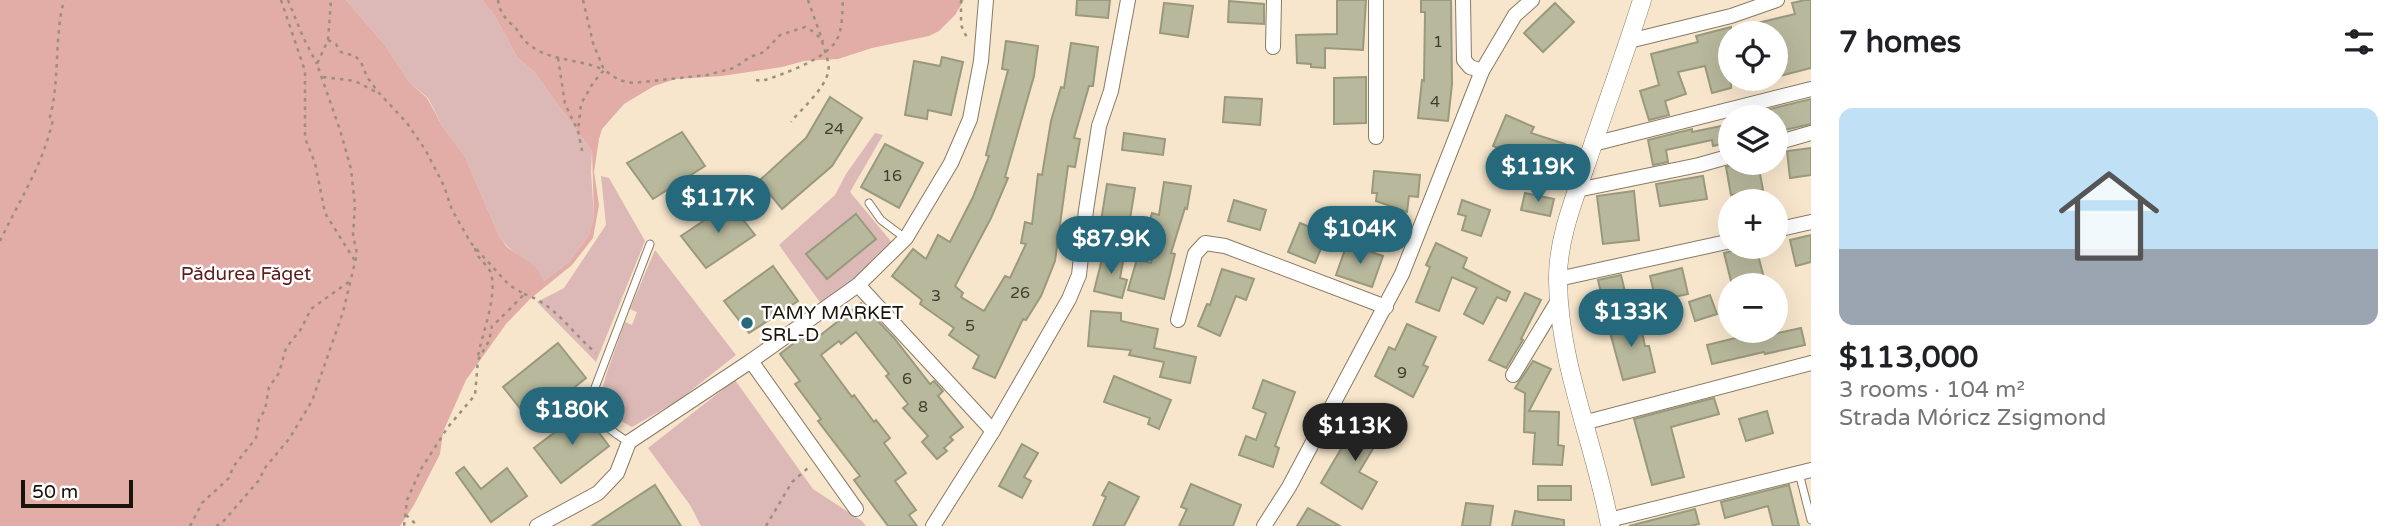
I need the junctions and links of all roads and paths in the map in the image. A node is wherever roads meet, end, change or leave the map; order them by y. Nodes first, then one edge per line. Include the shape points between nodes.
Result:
1 (64, 0) edge
2 (281, 0) edge
3 (288, 0) edge
4 (331, 0) edge
5 (498, 0) edge
6 (583, 0) edge
7 (808, 0) edge
8 (842, 0) edge
9 (961, 0) edge
10 (986, 0) edge
11 (1128, 0) edge
12 (1274, 0) edge
13 (1376, 0) edge
14 (1463, 0) edge
15 (1532, 0) edge
16 (1642, 0) edge
17 (1777, 0) edge
18 (328, 40) junction
19 (1629, 41) junction
20 (824, 43) junction
21 (1273, 47) dead end
22 (982, 49) junction
23 (825, 50) junction
24 (558, 58) junction
25 (317, 64) junction
26 (604, 70) junction
27 (1482, 71) junction
28 (322, 77) junction
29 (756, 80) dead end
30 (821, 86) junction
31 (1811, 89) edge
32 (379, 93) junction
33 (825, 93) dead end
34 (791, 122) dead end
35 (578, 131) junction
36 (1811, 134) edge
37 (1376, 137) dead end
38 (1788, 140) edge
39 (1593, 144) junction
40 (583, 155) dead end
41 (1718, 160) edge
42 (1577, 190) junction
43 (869, 203) dead end
44 (1811, 222) edge
45 (1788, 227) edge
46 (906, 238) junction
47 (0, 241) edge
48 (650, 244) dead end
49 (1718, 244) edge
50 (475, 248) junction
51 (355, 261) junction
52 (1558, 279) junction
53 (350, 281) junction
54 (858, 285) junction
55 (524, 294) junction
56 (1559, 299) junction
57 (1386, 306) junction
58 (1178, 320) dead end
59 (604, 359) junction
60 (478, 360) junction
61 (751, 361) junction
62 (1811, 363) edge
63 (1513, 375) dead end
64 (1583, 423) junction
65 (993, 431) junction
66 (629, 442) junction
67 (820, 458) junction
68 (1805, 472) edge
69 (856, 509) dead end
70 (406, 515) junction
71 (1811, 520) edge
72 (1609, 523) edge
73 (190, 526) edge
74 (216, 526) edge
75 (404, 526) edge
76 (418, 526) edge
77 (537, 526) edge
78 (766, 526) edge
79 (933, 526) edge
80 (1264, 526) edge

1 - 47 path via 50,133
2 - 51 path via 305,71 305,138 325,213
3 - 25 path
4 - 18 path
5 - 24 path via 506,21 524,41
6 - 26 path
7 - 20 path
8 - 23 path via 836,40
9 - 22 path via 966,39
10 - 22 street
11 - 65 street via 1111,92 1099,126 1079,275
12 - 21 street
13 - 37 street
14 - 27 street via 1464,60
15 - 27 street via 1515,15
16 - 19 street
17 - 19 street
18 - 25 path
18 - 32 path via 361,62
19 - 39 street
20 - 23 path
20 - 26 path via 805,27 780,35 764,52 734,68 707,75 634,83
22 - 46 street via 970,119 951,163
23 - 29 path via 795,70
23 - 30 path via 829,64
24 - 26 path
24 - 35 path via 565,104
25 - 28 path
26 - 35 path via 582,104
27 - 57 street
28 - 32 path via 355,81
28 - 51 path via 351,169
30 - 33 path
30 - 34 path
31 - 39 street
32 - 50 path via 426,151
35 - 40 path
36 - 38 street
39 - 42 street
41 - 42 street
42 - 52 street via 1563,238
43 - 46 lane via 881,220
44 - 45 street
46 - 54 street
48 - 59 lane
49 - 52 street
50 - 55 path via 509,285
50 - 60 path via 492,280
51 - 53 path
52 - 56 street
53 - 73 path via 311,309 268,387 256,438 229,478 202,503
53 - 74 path via 312,401 260,479
54 - 61 street
54 - 65 street
55 - 59 path via 553,310
55 - 60 path via 492,326
56 - 63 street
56 - 64 street
57 - 58 street via 1225,246 1205,243 1195,254
57 - 80 street
59 - 66 lane via 591,404 612,432
60 - 70 path via 475,395 421,470 407,500
61 - 66 street
61 - 67 street
62 - 64 street
64 - 72 street
65 - 79 street
66 - 77 street via 617,473 598,493
67 - 69 street
67 - 78 path via 795,478
68 - 71 lane
68 - 72 street
70 - 75 path
70 - 76 path

